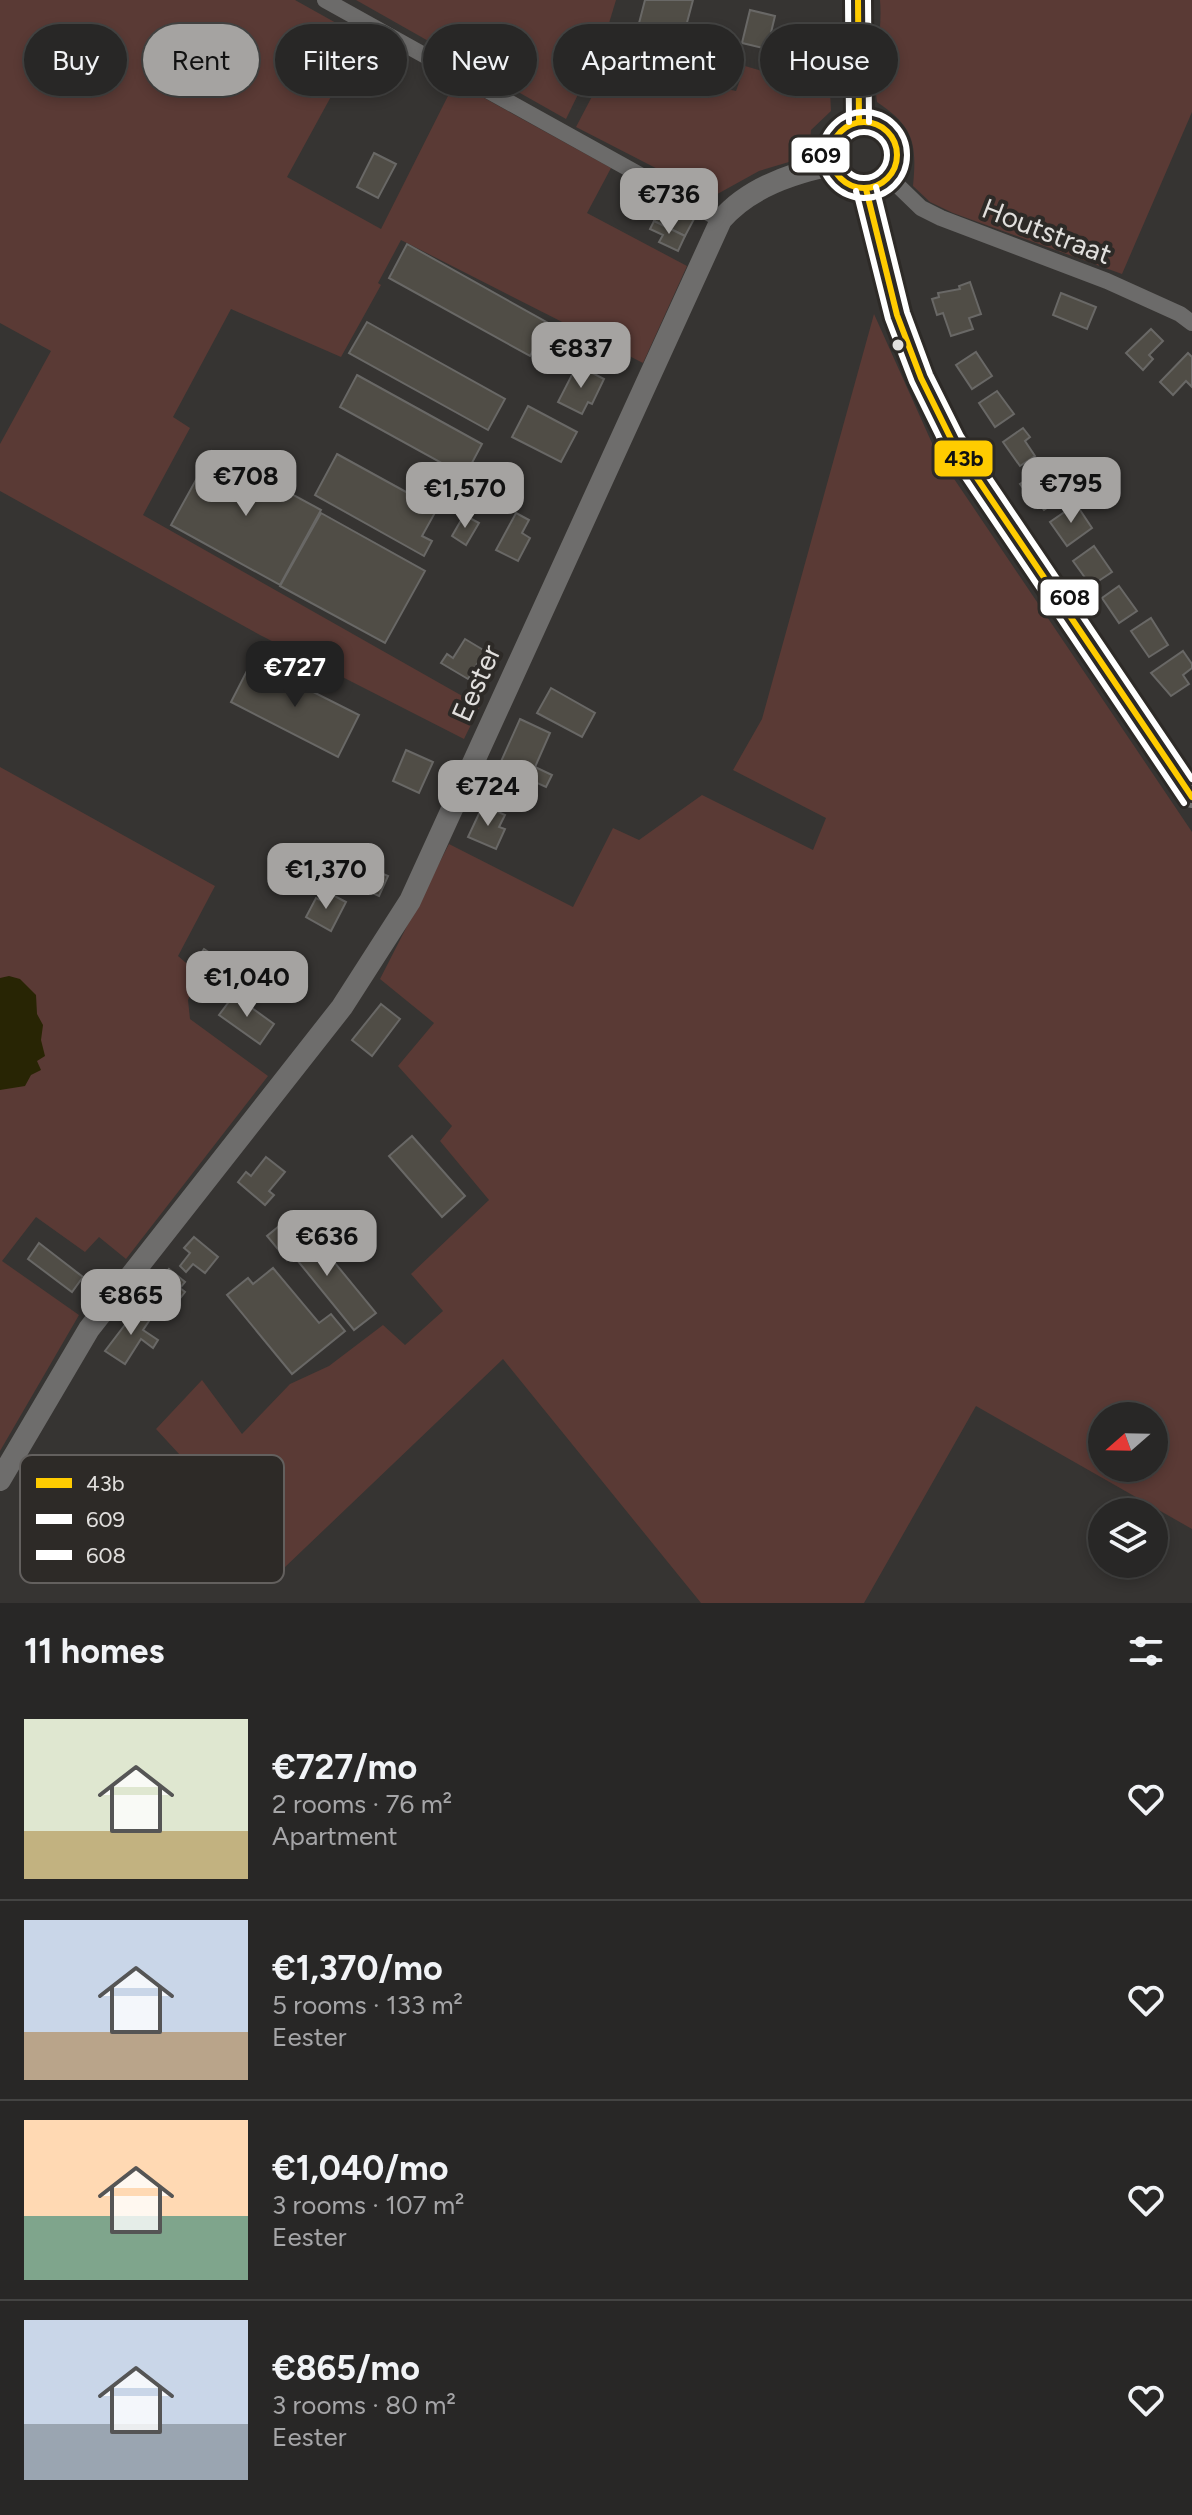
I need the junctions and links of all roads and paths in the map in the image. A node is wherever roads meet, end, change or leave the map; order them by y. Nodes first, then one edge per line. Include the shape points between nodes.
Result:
1 (325, 0) edge
2 (858, 0) edge
3 (859, 122) junction
4 (832, 165) junction
5 (889, 177) junction
6 (866, 189) junction
7 (721, 220) junction
8 (1192, 323) edge
9 (1192, 797) edge
10 (0, 1480) edge

1 - 7 street
2 - 3 main road
3 - 4 main road via 836,137
3 - 5 main road via 883,128 895,142 897,161
4 - 6 main road via 848,185
4 - 7 main road, Eester via 760,188
5 - 6 main road
5 - 8 street, Houtstraat via 921,208 941,218 1107,281
6 - 9 main road via 897,315 952,441
7 - 10 main road, Eester via 410,901 342,1007 89,1329

